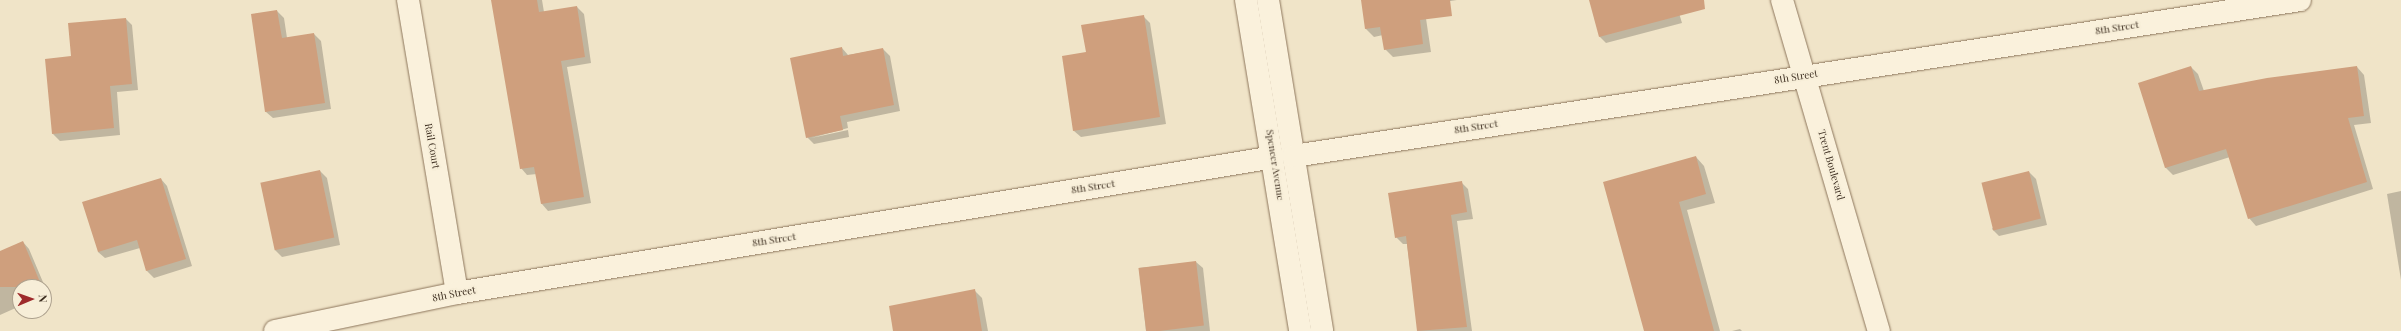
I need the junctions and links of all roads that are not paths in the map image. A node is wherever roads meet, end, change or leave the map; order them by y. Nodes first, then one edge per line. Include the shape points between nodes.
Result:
1 (408, 0) edge
2 (1246, 0) edge
3 (1268, 0) edge
4 (1782, 0) edge
5 (2300, 0) edge
6 (1804, 76) junction
7 (1284, 156) junction
8 (457, 292) junction
9 (275, 331) edge
10 (1300, 331) edge
11 (1322, 331) edge
12 (1879, 331) edge

1 - 8 street, Rail Court
2 - 7 street, Spencer Avenue
3 - 7 street, Spencer Avenue
4 - 6 street, Trent Boulevard
5 - 6 street, 8th Street
6 - 7 street, 8th Street
6 - 12 street, Trent Boulevard
7 - 8 street, 8th Street
7 - 10 street, Spencer Avenue
7 - 11 street, Spencer Avenue
8 - 9 street, 8th Street

